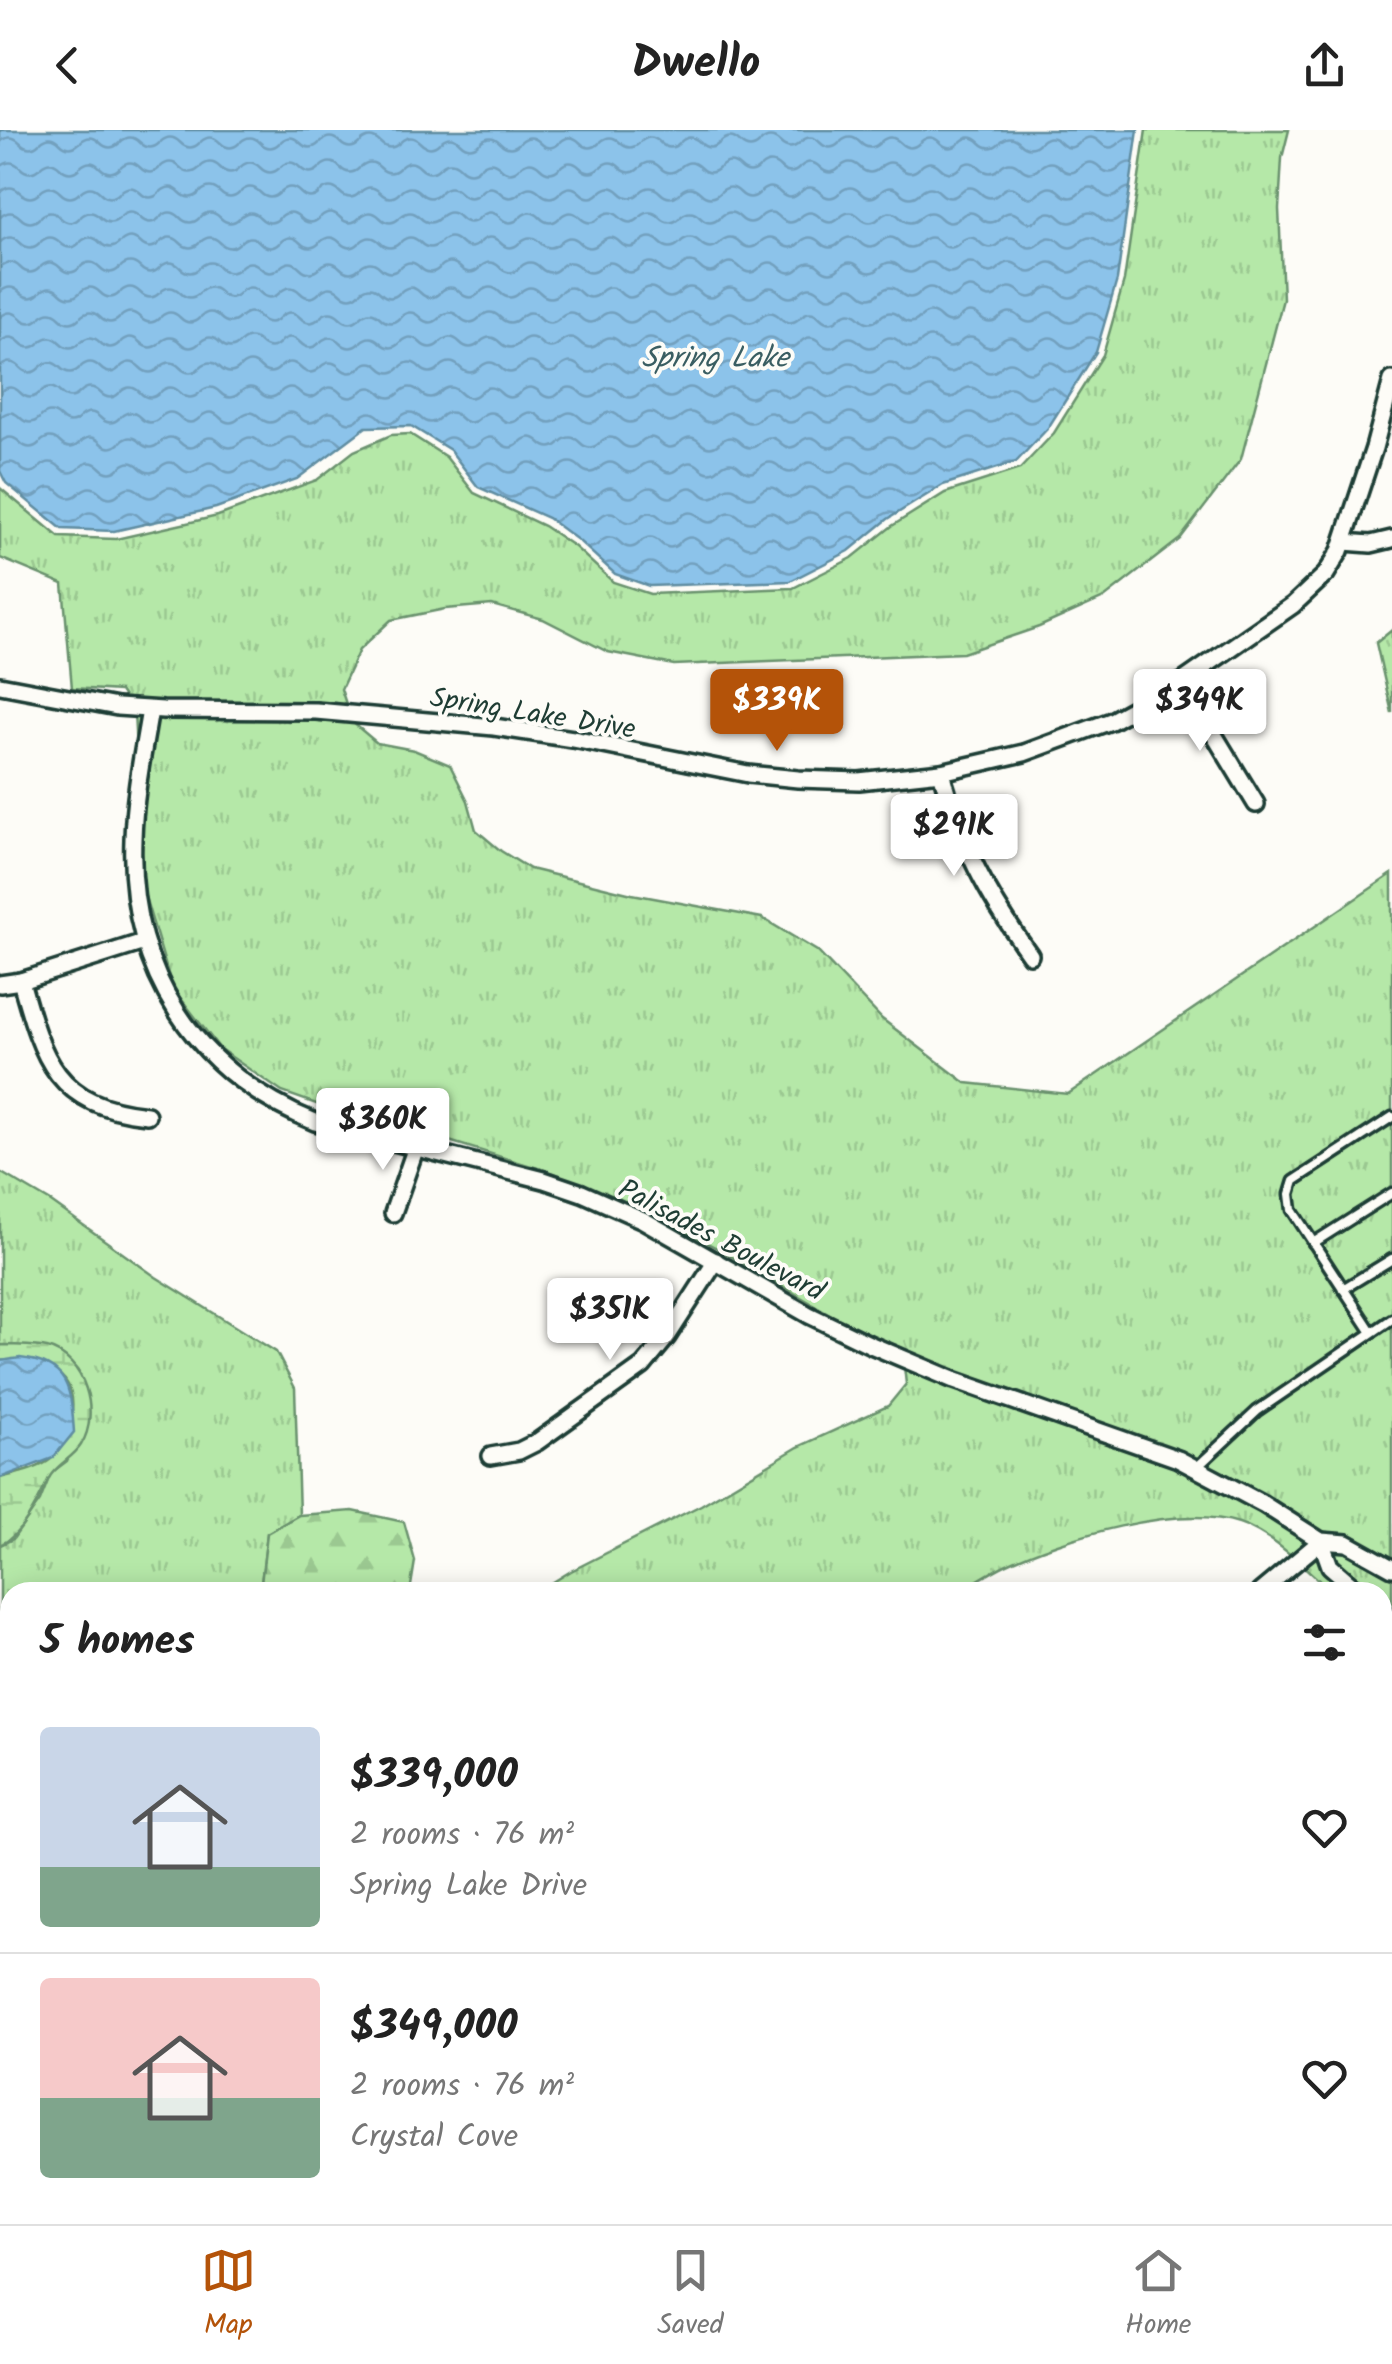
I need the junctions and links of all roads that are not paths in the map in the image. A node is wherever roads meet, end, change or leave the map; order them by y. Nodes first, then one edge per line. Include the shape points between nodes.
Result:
1 (1392, 380) edge
2 (1392, 539) edge
3 (1344, 542) junction
4 (1182, 682) junction
5 (0, 685) edge
6 (150, 710) junction
7 (941, 772) junction
8 (1256, 804) dead end
9 (144, 942) junction
10 (1030, 955) dead end
11 (21, 981) junction
12 (0, 984) edge
13 (147, 1115) dead end
14 (1392, 1118) edge
15 (416, 1147) junction
16 (1392, 1193) edge
17 (393, 1213) dead end
18 (1313, 1243) junction
19 (1392, 1260) edge
20 (716, 1261) junction
21 (1343, 1289) junction
22 (1392, 1318) edge
23 (1371, 1332) junction
24 (491, 1456) dead end
25 (1196, 1468) junction
26 (1321, 1541) junction
27 (1392, 1568) edge
28 (1272, 1582) edge
29 (1348, 1582) edge

1 - 3 street, Spring Lake Drive
2 - 3 street
3 - 4 street, Spring Lake Drive via 1326,574 1293,605
4 - 7 street, Spring Lake Drive via 1068,739
4 - 8 street
5 - 6 street, Spring Lake Drive
6 - 7 street, Spring Lake Drive via 422,719 573,738 798,779
6 - 9 street, Palisades Boulevard via 133,838
7 - 10 street via 973,867
9 - 11 street
9 - 15 street, Palisades Boulevard via 182,1020 238,1081 315,1122
11 - 12 street
11 - 13 street via 36,1035 61,1081 112,1112
14 - 18 lane via 1294,1181 1292,1210
15 - 17 street
15 - 20 street, Palisades Boulevard via 582,1193
16 - 18 lane
18 - 21 lane
19 - 21 lane
20 - 24 street via 643,1366 537,1442
20 - 25 street, Palisades Boulevard via 871,1346
21 - 23 lane
22 - 23 lane
23 - 25 lane via 1258,1410
25 - 26 street, Palisades Boulevard
26 - 27 street, Palisades Boulevard via 1347,1543
26 - 28 street
26 - 29 street, Palisades Boulevard via 1330,1566

